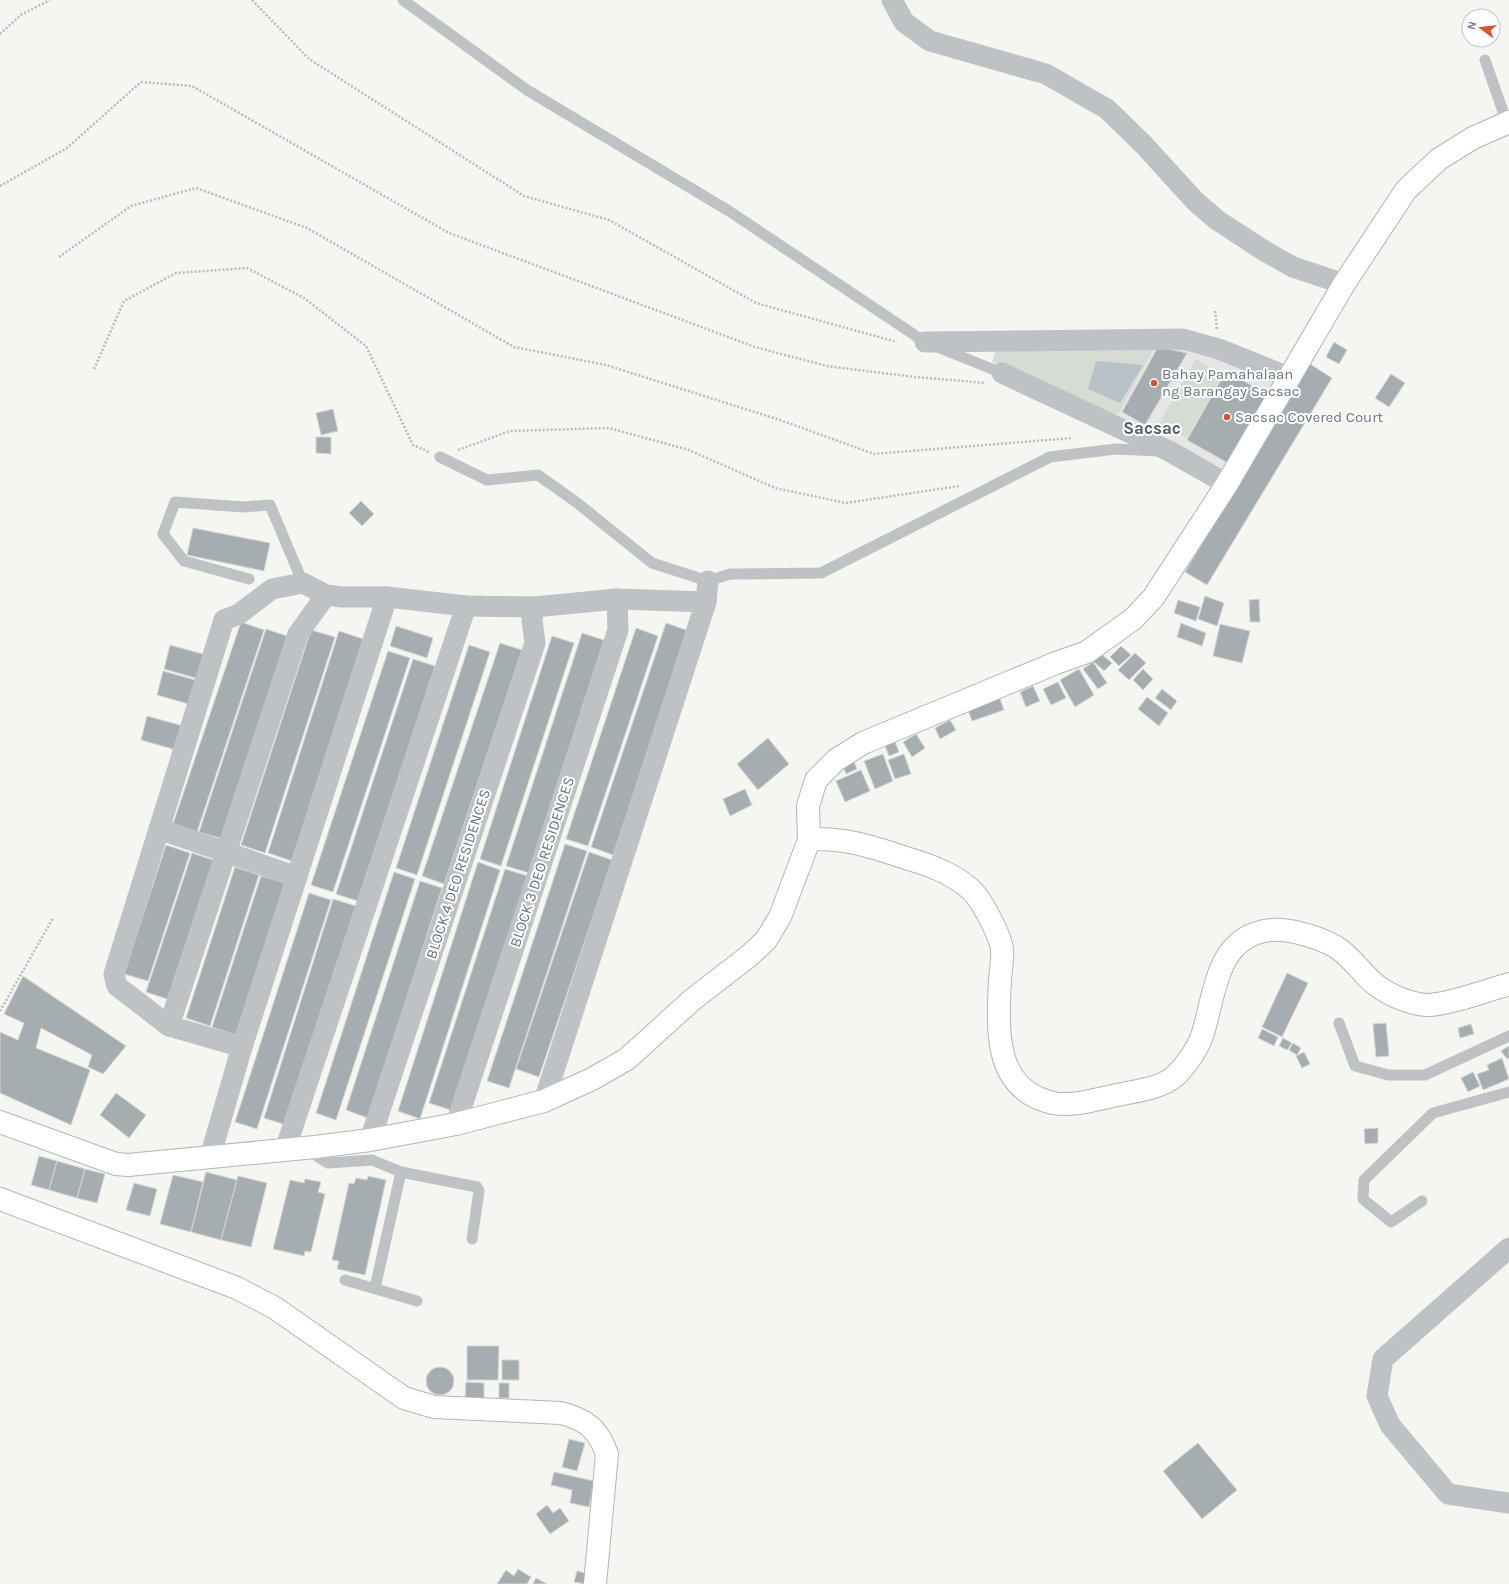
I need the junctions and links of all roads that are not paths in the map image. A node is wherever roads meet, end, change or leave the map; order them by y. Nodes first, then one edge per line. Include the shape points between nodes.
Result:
1 (403, 0) edge
2 (892, 0) edge
3 (1485, 60) dead end
4 (1508, 123) edge
5 (1344, 284) junction
6 (925, 342) junction
7 (1291, 378) junction
8 (998, 379) joint
9 (1169, 451) junction
10 (440, 456) road end
11 (1227, 484) junction
12 (249, 579) dead end
13 (708, 581) junction
14 (303, 583) junction
15 (326, 595) junction
16 (387, 597) junction
17 (617, 599) junction
18 (706, 602) junction
19 (466, 606) junction
20 (534, 607) junction
21 (159, 829) junction
22 (809, 840) junction
23 (227, 854) junction
24 (297, 877) junction
25 (1509, 984) edge
26 (1339, 1023) dead end
27 (169, 1026) junction
28 (1509, 1036) edge
29 (242, 1048) junction
30 (1509, 1092) edge
31 (544, 1101) junction
32 (0, 1122) edge
33 (456, 1124) junction
34 (370, 1140) junction
35 (315, 1147) junction
36 (285, 1150) junction
37 (210, 1156) junction
38 (401, 1172) junction
39 (0, 1199) edge
40 (1422, 1201) dead end
41 (472, 1239) dead end
42 (1509, 1248) edge
43 (345, 1280) dead end
44 (375, 1288) junction
45 (417, 1301) dead end
46 (1509, 1502) edge
47 (595, 1584) edge

1 - 6 lane via 527,90 729,211
2 - 5 street via 904,22 930,41 1046,74 1107,109 1195,201 1217,220 1293,267
3 - 4 lane
4 - 5 street via 1473,138 1439,160 1406,190
5 - 7 street
6 - 7 street via 1183,339 1219,349
6 - 8 lane
7 - 11 street
8 - 9 street
9 - 11 street
9 - 13 lane via 1116,449 1050,457 821,573 730,574
10 - 13 lane via 487,480 538,475 652,563
11 - 22 street via 1154,598 1121,628 1087,652 863,743 836,760 816,780 808,806
12 - 14 lane via 184,561 163,534 175,502 243,507 270,505
13 - 18 street
14 - 15 street
14 - 21 street via 272,589 239,614 224,620
15 - 16 street
15 - 23 street via 298,634
16 - 19 street
16 - 24 street
17 - 18 street
17 - 20 street
17 - 33 street, BLOCK 3 DEO RESIDENCES via 618,630
18 - 31 street
19 - 20 street
19 - 36 street
20 - 34 street, BLOCK 4 DEO RESIDENCES via 532,620 535,643
21 - 23 street
21 - 27 street via 114,974 117,986
22 - 25 street via 824,838 876,848 941,869 971,889 985,908 1002,948 999,1011 1001,1043 1006,1066 1021,1089 1032,1096 1054,1103 1071,1104 1130,1092 1161,1084 1174,1076 1190,1058 1201,1038 1221,965 1234,946 1249,936 1265,930 1290,931 1336,947 1376,985 1405,1000 1427,1005
22 - 31 street via 780,917 766,940 692,1000 627,1059 592,1079
23 - 24 street
23 - 27 street
24 - 29 street
26 - 28 lane via 1355,1066 1388,1075 1425,1075
27 - 29 street
29 - 37 street
30 - 40 lane via 1433,1113 1364,1180 1363,1199 1391,1222
31 - 33 street
32 - 37 street via 116,1164 128,1165
33 - 34 street
34 - 35 street
35 - 36 street
35 - 38 lane via 318,1156 328,1163 372,1160
36 - 37 street
38 - 41 lane via 477,1187 479,1191
38 - 44 lane
39 - 47 street via 237,1288 274,1308 404,1398 434,1407 561,1413 574,1416 590,1425 601,1437 607,1454
42 - 46 street via 1383,1359 1377,1396 1390,1425 1448,1494
43 - 44 lane
44 - 45 lane

